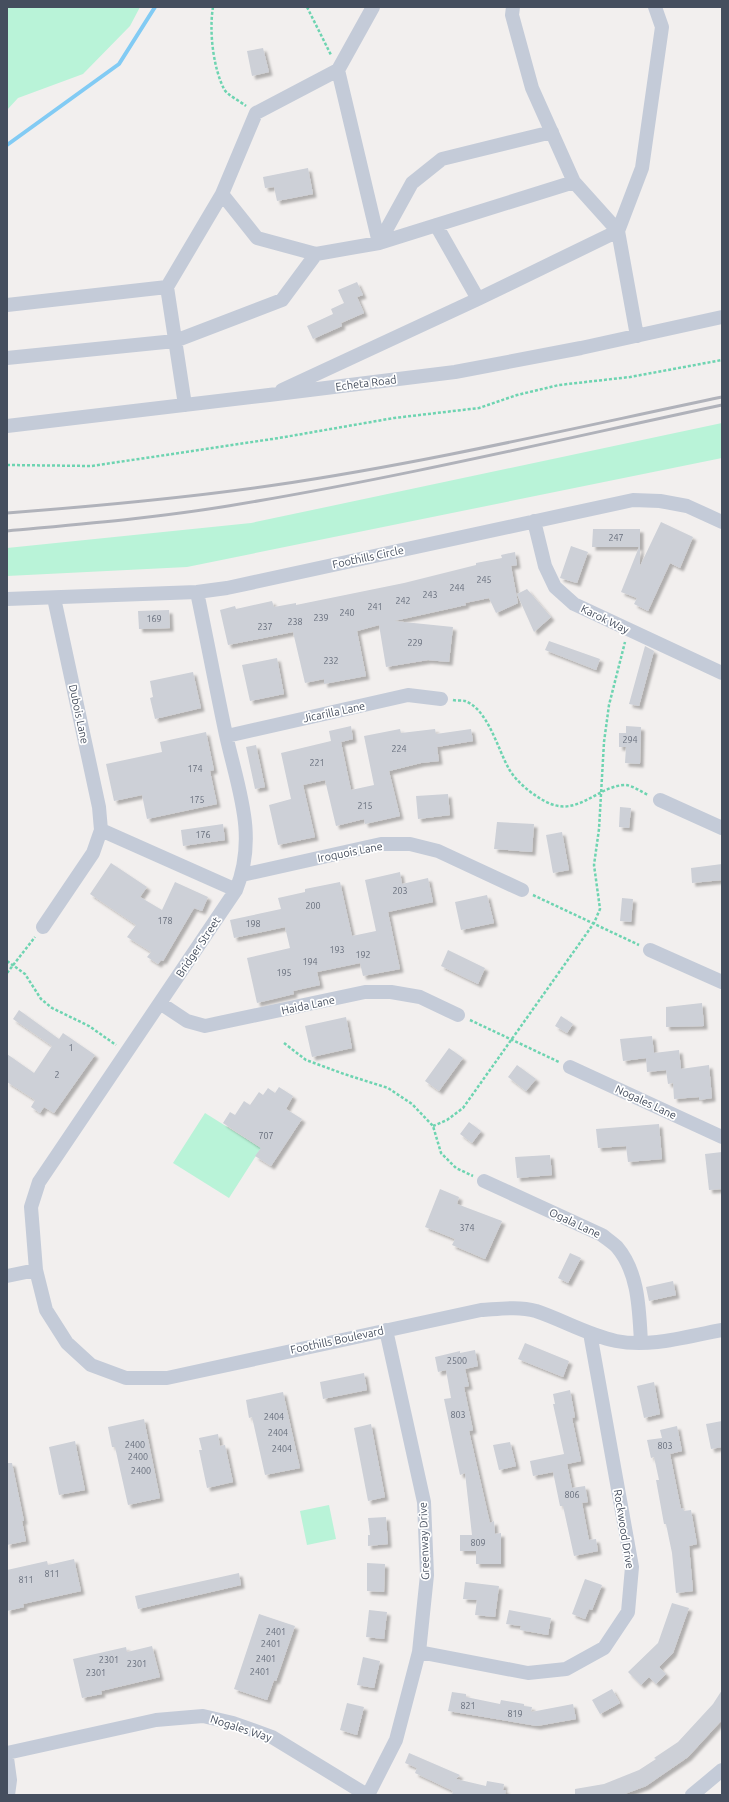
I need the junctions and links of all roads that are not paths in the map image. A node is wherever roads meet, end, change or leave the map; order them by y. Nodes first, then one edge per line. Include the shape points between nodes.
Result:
1 (374, 7) edge
2 (513, 7) edge
3 (655, 7) edge
4 (338, 70) junction
5 (552, 132) junction
6 (574, 182) junction
7 (222, 194) junction
8 (436, 225) junction
9 (618, 231) junction
10 (379, 242) junction
11 (316, 254) junction
12 (167, 287) junction
13 (478, 299) junction
14 (7, 305) edge
15 (722, 317) edge
16 (637, 336) junction
17 (175, 341) junction
18 (7, 358) edge
19 (269, 396) junction
20 (185, 405) junction
21 (7, 426) edge
22 (534, 521) junction
23 (722, 522) edge
24 (197, 592) junction
25 (54, 598) junction
26 (7, 599) edge
27 (722, 673) edge
28 (441, 699) road end
29 (226, 736) junction
30 (660, 800) road end
31 (722, 828) edge
32 (101, 830) junction
33 (242, 875) junction
34 (236, 890) junction
35 (522, 890) road end
36 (43, 927) road end
37 (650, 950) road end
38 (722, 982) edge
39 (160, 1003) junction
40 (458, 1015) road end
41 (570, 1067) road end
42 (722, 1137) edge
43 (484, 1181) road end
44 (36, 1270) junction
45 (7, 1276) edge
46 (386, 1330) junction
47 (722, 1330) edge
48 (590, 1333) junction
49 (641, 1342) junction
50 (419, 1652) junction
51 (7, 1753) edge
52 (7, 1758) edge
53 (722, 1770) edge
54 (8, 1795) edge
55 (368, 1795) edge
56 (692, 1795) edge

1 - 4 street
2 - 5 street via 512,15 532,88
3 - 9 street via 662,26 642,168
4 - 7 street via 256,113
4 - 10 street
5 - 6 street
5 - 10 street via 442,159 412,183
6 - 8 street
6 - 9 street
7 - 11 street via 258,238
7 - 12 street
8 - 10 street
8 - 13 street
9 - 13 street
9 - 16 street
10 - 11 street
11 - 17 street via 282,300
12 - 14 street
12 - 17 street
13 - 19 street
15 - 16 street, Echeta Road
16 - 19 street, Echeta Road via 455,372
17 - 18 street
17 - 20 street
19 - 20 street, Echeta Road
20 - 21 street, Echeta Road
22 - 23 street, Foothills Circle via 633,500 687,506
22 - 24 street, Foothills Circle via 227,588
22 - 27 street, Karok Way via 545,566 555,587 574,604
24 - 25 street, Foothills Circle
24 - 29 street, Bridger Street
25 - 26 street, Foothills Circle
25 - 32 street, Dubois Lane via 99,807
28 - 29 street, Jicarilla Lane via 408,695
29 - 33 street, Bridger Street via 244,811 247,845
30 - 31 street
32 - 34 street
32 - 36 street, Dubois Lane via 93,853
33 - 34 street, Bridger Street
33 - 35 street, Iroquois Lane via 381,844 410,844 438,851
34 - 39 street, Bridger Street
37 - 38 street
39 - 40 street, Haida Lane via 187,1021 205,1026 365,992 391,992 420,997
39 - 44 street, Bridger Street via 39,1182 31,1207
41 - 42 street, Nogales Lane
43 - 49 street, Ogala Lane via 602,1235 616,1247 628,1265 636,1290
44 - 45 street
44 - 46 street, Foothills Boulevard via 46,1310 68,1343 91,1365 126,1378 167,1378
46 - 48 street, Foothills Boulevard via 481,1310 510,1308 535,1311
46 - 50 street, Greenway Drive via 424,1502 427,1575
47 - 49 street, Foothills Boulevard via 662,1341
48 - 49 street, Foothills Boulevard via 617,1341
48 - 50 street, Rockwood Drive via 632,1567 628,1612 604,1648 566,1669 528,1673
50 - 55 street, Greenway Drive via 396,1740
51 - 55 street, Nogales Way via 156,1720 203,1716 233,1723 272,1737
52 - 54 street via 10,1780
53 - 56 street

